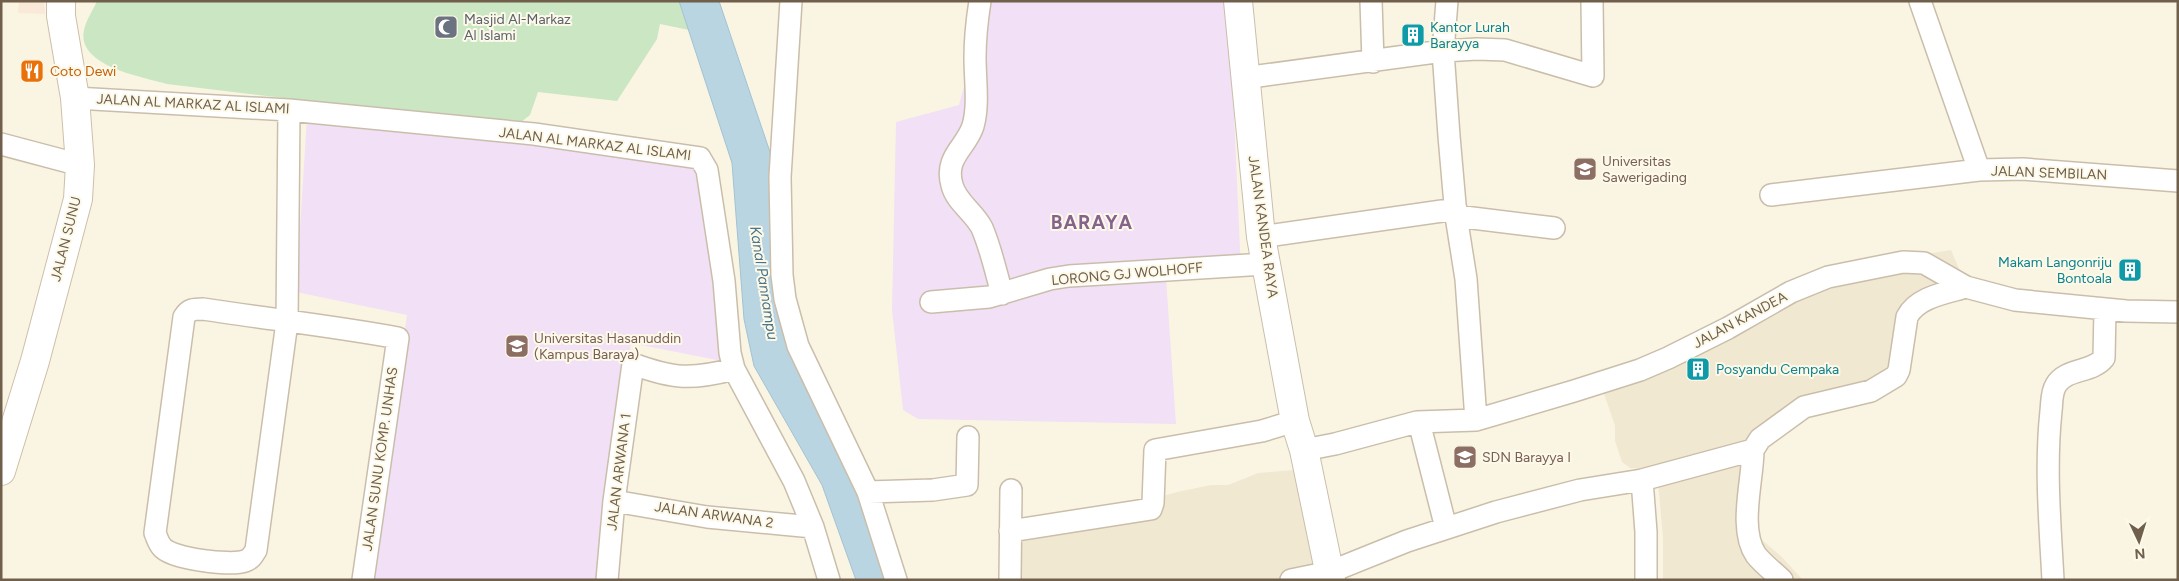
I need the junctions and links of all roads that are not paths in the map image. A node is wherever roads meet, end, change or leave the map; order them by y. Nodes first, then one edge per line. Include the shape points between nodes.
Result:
1 (61, 1) edge
2 (791, 1) edge
3 (980, 1) edge
4 (1238, 1) edge
5 (1371, 1) edge
6 (1447, 1) edge
7 (1592, 1) edge
8 (1920, 1) edge
9 (1443, 51) junction
10 (1373, 62) junction
11 (1244, 78) junction
12 (74, 98) junction
13 (289, 110) junction
14 (1, 144) edge
15 (80, 165) junction
16 (1979, 170) junction
17 (2178, 181) edge
18 (1771, 195) dead end
19 (1456, 213) junction
20 (1554, 228) dead end
21 (1261, 237) junction
22 (1265, 264) junction
23 (1966, 287) junction
24 (1002, 294) junction
25 (931, 302) dead end
26 (2105, 309) junction
27 (2178, 312) edge
28 (287, 322) junction
29 (734, 368) junction
30 (1476, 420) junction
31 (1296, 421) junction
32 (1419, 422) junction
33 (968, 437) dead end
34 (1304, 450) junction
35 (1754, 450) junction
36 (1, 471) edge
37 (1642, 480) junction
38 (1011, 490) dead end
39 (868, 492) junction
40 (614, 501) junction
41 (813, 527) junction
42 (1446, 528) junction
43 (1010, 531) junction
44 (1330, 576) edge
45 (363, 580) edge
46 (607, 580) edge
47 (829, 580) edge
48 (896, 580) edge
49 (1010, 580) edge
50 (1291, 580) edge
51 (1646, 580) edge
52 (1782, 580) edge
53 (2054, 580) edge

1 - 12 street, JALAN SUNU
2 - 39 street via 780,177 785,299 798,346
3 - 24 street via 975,111 970,133 955,153 951,184 982,228
4 - 11 street, JALAN KANDEA RAYA
5 - 10 street
6 - 9 street
7 - 9 street via 1593,76 1505,50
8 - 16 street, JALAN SEMBILAN
9 - 10 street
9 - 19 street
10 - 11 street
11 - 21 street, JALAN KANDEA RAYA
12 - 13 street, JALAN AL MARKAZ AL ISLAMI
12 - 15 street, JALAN SUNU
13 - 28 street
13 - 29 street, JALAN AL MARKAZ AL ISLAMI via 534,134 700,158 707,170
14 - 15 street
15 - 36 street, JALAN SUNU via 78,199 36,361
16 - 17 street, JALAN SEMBILAN via 2023,169
16 - 18 street
19 - 20 street
19 - 21 street via 1431,211
19 - 30 street via 1466,279
21 - 22 street, JALAN KANDEA RAYA
22 - 24 street, LORONG GJ WOLHOFF via 1068,276
22 - 31 street, JALAN KANDEA RAYA
23 - 26 street, JALAN KANDEA via 2015,300
23 - 30 street, JALAN KANDEA via 1924,263 1913,261 1836,274 1791,292 1728,328 1640,370
23 - 35 street via 1926,300 1911,309 1899,370 1887,383 1871,391 1804,407 1760,439
24 - 25 street, LORONG GJ WOLHOFF
26 - 27 street, JALAN KANDEA
26 - 53 street via 2104,358 2091,368 2065,376 2056,384 2053,393 2049,476
28 - 28 street via 203,309 190,310 184,317 156,533 162,547 173,555 238,562 252,557 256,550
28 - 45 street, JALAN SUNU KOMP. UNHAS via 398,338
29 - 40 street, JALAN ARWANA 1 via 705,376 680,378 633,364
29 - 41 street, JALAN AL MARKAZ AL ISLAMI via 794,480
30 - 32 street, JALAN KANDEA
31 - 34 street, JALAN KANDEA RAYA
31 - 43 street via 1262,431 1155,450 1151,509
32 - 34 street, JALAN KANDEA
32 - 42 street
33 - 39 street via 967,485 933,490
34 - 44 street, JALAN KANDEA RAYA
35 - 37 street
35 - 52 street via 1749,536 1757,556
37 - 42 street via 1556,496
37 - 51 street
38 - 43 street
39 - 48 street
40 - 41 street, JALAN ARWANA 2 via 707,517
40 - 46 street, JALAN ARWANA 1
41 - 47 street, JALAN AL MARKAZ AL ISLAMI
42 - 44 street via 1407,540
43 - 49 street
44 - 50 street

